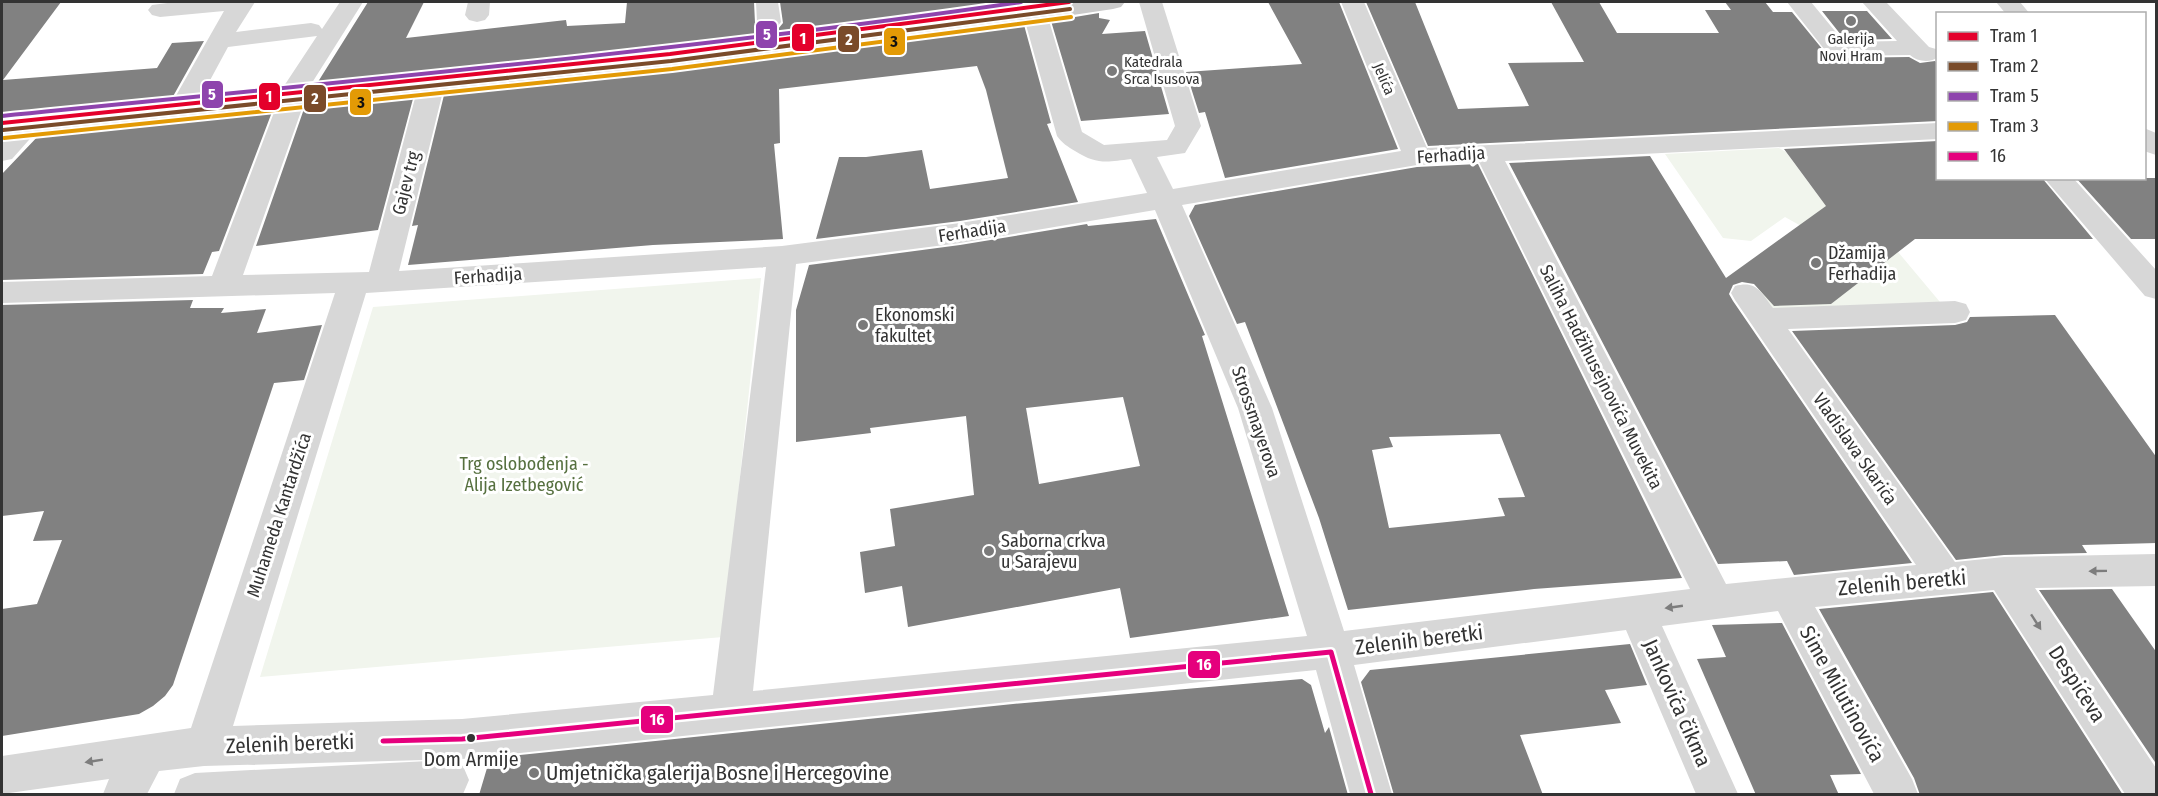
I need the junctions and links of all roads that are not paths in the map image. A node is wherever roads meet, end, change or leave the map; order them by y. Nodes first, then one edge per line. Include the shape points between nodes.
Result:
1 (242, 2) edge
2 (351, 2) edge
3 (1113, 2) edge
4 (1151, 2) edge
5 (1352, 2) edge
6 (1799, 2) edge
7 (1874, 2) edge
8 (160, 10) dead end
9 (1017, 11) edge
10 (311, 30) dead end
11 (220, 41) junction
12 (1927, 52) edge
13 (432, 83) junction
14 (293, 97) junction
15 (182, 108) junction
16 (31, 123) junction
17 (2, 127) edge
18 (1936, 131) edge
19 (1140, 150) junction
20 (1487, 152) junction
21 (2, 153) edge
22 (1417, 157) junction
23 (2059, 180) edge
24 (1165, 199) junction
25 (782, 256) junction
26 (367, 283) junction
27 (223, 288) junction
28 (2157, 289) edge
29 (2, 293) edge
30 (1955, 312) dead end
31 (2157, 570) edge
32 (2004, 573) junction
33 (1946, 579) junction
34 (1788, 594) junction
35 (1715, 601) junction
36 (1637, 612) junction
37 (1331, 652) junction
38 (731, 711) junction
39 (462, 739) junction
40 (204, 746) junction
41 (147, 753) junction
42 (2, 776) edge
43 (446, 787) edge
44 (124, 795) edge
45 (195, 795) edge
46 (1371, 795) edge
47 (1717, 795) edge
48 (1897, 795) edge
49 (2150, 795) edge

1 - 8 street
1 - 11 street
2 - 14 street
3 - 9 main road
4 - 19 street via 1188,126 1176,147
5 - 22 street, Jelića
6 - 12 street via 1837,49
7 - 12 street
9 - 13 main road via 813,44
9 - 19 street via 1070,136 1099,154
10 - 11 street
11 - 15 street
13 - 14 main road
13 - 26 street, Gajev trg
14 - 15 main road
14 - 27 street
15 - 16 main road
16 - 17 main road
16 - 21 street
18 - 20 street, Ferhadija
19 - 24 street, Strossmayerova
20 - 22 street, Ferhadija
20 - 35 street, Saliha Hadžihusejnovića Muvekita
22 - 24 street, Ferhadija
23 - 28 street
24 - 25 street, Ferhadija via 960,233
24 - 37 street, Strossmayerova via 1255,408
25 - 26 street, Ferhadija
25 - 38 street
26 - 27 street, Ferhadija
26 - 40 street, Muhameda Kantardžića
27 - 29 street, Ferhadija
30 - 33 street, Vladislava Skarića via 1755,306
31 -> 32 street, Zelenih beretki
32 - 33 street, Zelenih beretki
32 -> 49 street, Despićeva
33 - 34 street, Zelenih beretki
34 - 35 street, Zelenih beretki
34 - 48 street, Sime Milutinovića
35 -> 36 street, Zelenih beretki
36 - 37 street, Zelenih beretki
36 - 47 street, Jankovića čikma
37 - 38 street, Zelenih beretki
37 - 46 street, Strossmayerova
38 - 39 street, Zelenih beretki
39 - 40 street, Zelenih beretki
39 - 43 street
40 - 41 street, Zelenih beretki
41 -> 42 street, Zelenih beretki
41 - 44 street
43 - 45 street

